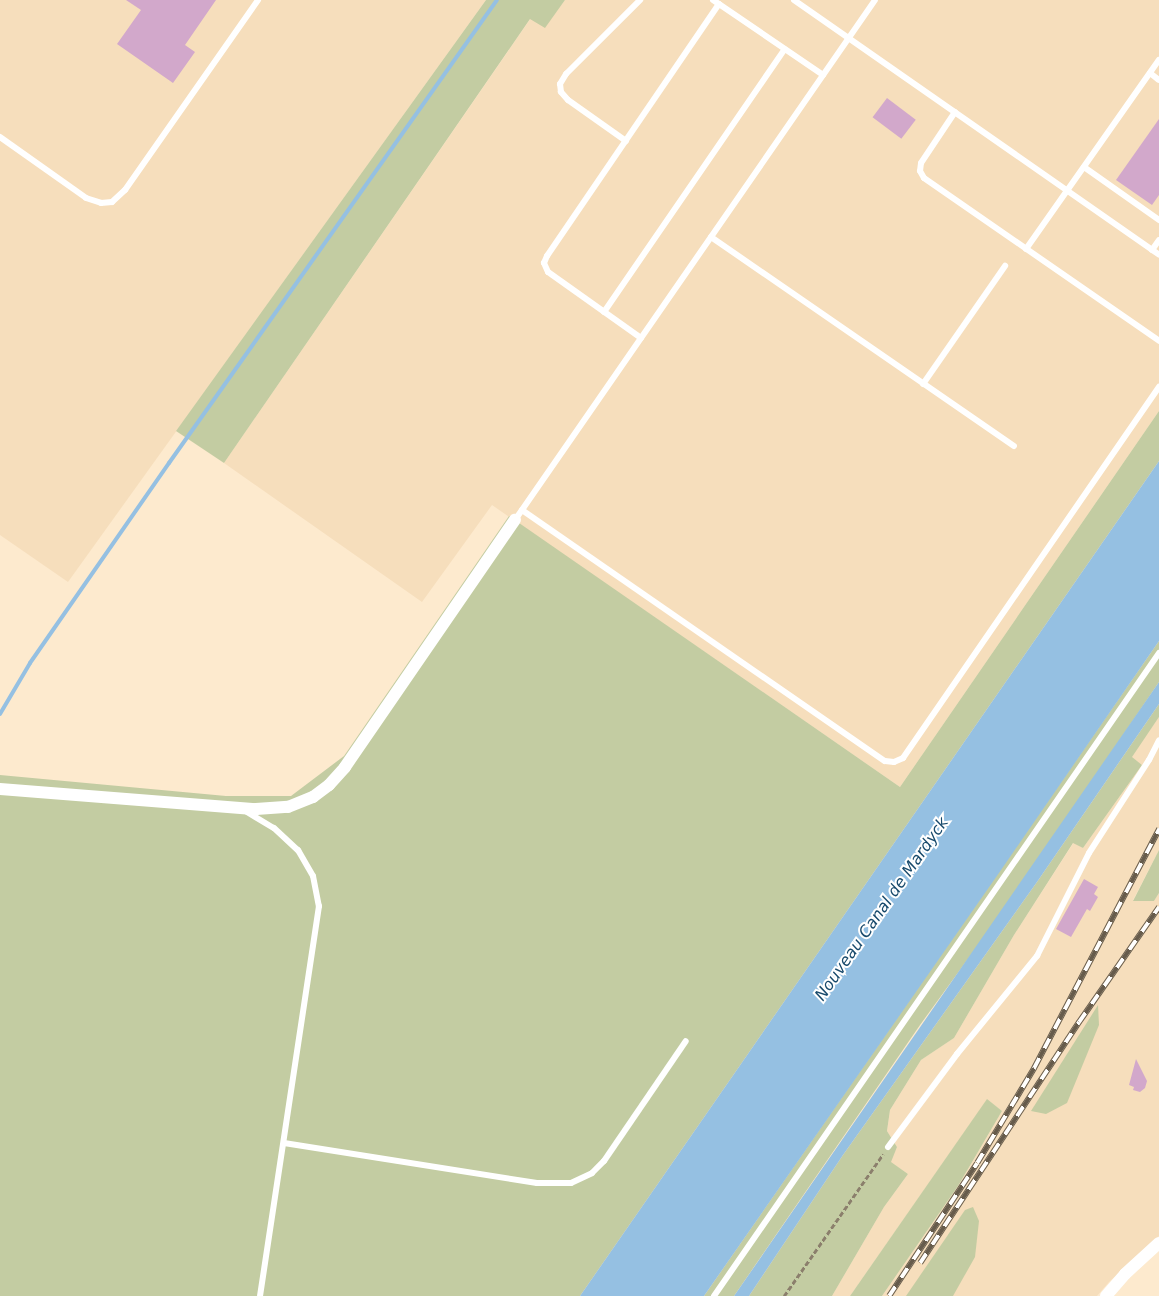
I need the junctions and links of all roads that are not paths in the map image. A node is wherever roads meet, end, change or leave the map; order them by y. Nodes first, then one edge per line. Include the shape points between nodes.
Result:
1 (258, 0) edge
2 (640, 0) edge
3 (713, 0) edge
4 (794, 0) edge
5 (874, 0) edge
6 (719, 4) junction
7 (848, 38) junction
8 (785, 49) junction
9 (1159, 60) edge
10 (1150, 73) junction
11 (823, 75) junction
12 (1159, 80) edge
13 (955, 112) junction
14 (0, 138) edge
15 (626, 140) junction
16 (1084, 167) junction
17 (1068, 191) junction
18 (1159, 220) edge
19 (711, 237) junction
20 (1159, 240) edge
21 (1026, 249) junction
22 (1152, 250) junction
23 (1159, 254) edge
24 (1005, 266) dead end
25 (604, 312) junction
26 (641, 338) junction
27 (1159, 341) edge
28 (923, 384) junction
29 (1159, 387) edge
30 (1014, 446) dead end
31 (518, 515) junction
32 (1159, 653) edge
33 (1159, 740) edge
34 (0, 789) edge
35 (242, 809) junction
36 (686, 1041) dead end
37 (284, 1143) junction
38 (888, 1147) road end
39 (1159, 1243) edge
40 (260, 1296) edge
41 (714, 1296) edge
42 (1106, 1296) edge

1 - 14 lane via 125,190 112,202 101,203 86,198
2 - 15 lane via 566,74 560,84 561,92 568,100
3 - 6 lane
4 - 7 lane
5 - 7 lane
6 - 8 lane
6 - 15 lane
7 - 11 lane
7 - 13 lane
8 - 11 lane
8 - 25 lane
9 - 10 lane
10 - 12 lane
10 - 16 lane
11 - 19 lane
13 - 17 lane
13 - 21 lane via 924,158 920,166 922,174
15 - 25 lane via 544,264 548,272
16 - 17 lane
16 - 18 lane
17 - 21 lane
17 - 22 lane
19 - 26 lane
19 - 28 lane
20 - 22 lane
21 - 27 lane
22 - 23 lane
24 - 28 lane
25 - 26 lane
26 - 31 lane
28 - 30 lane
29 - 31 lane via 902,758 894,762 885,761
31 - 35 street via 336,778 313,797 296,805 276,809
32 - 41 lane
33 - 38 lane via 1089,853 1037,956 957,1054
34 - 35 street
35 - 37 lane via 291,842 309,867 318,896 317,929
36 - 37 lane via 604,1161 592,1173 571,1183 537,1183
37 - 40 lane
39 - 42 street

